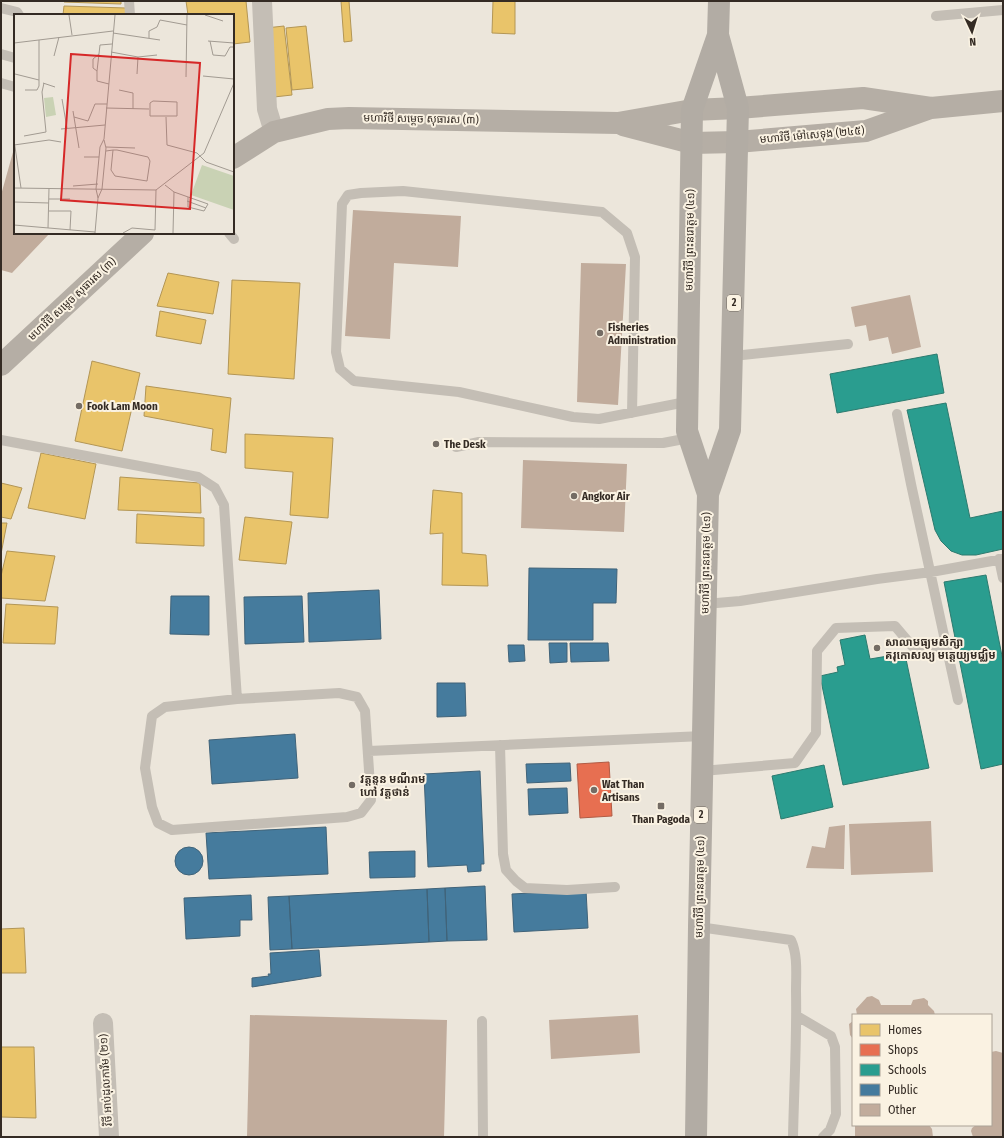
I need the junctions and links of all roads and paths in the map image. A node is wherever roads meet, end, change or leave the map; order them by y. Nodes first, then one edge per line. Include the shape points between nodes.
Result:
1 (129, 1) edge
2 (262, 1) edge
3 (718, 1) edge
4 (1, 8) edge
5 (1003, 10) edge
6 (18, 14) edge
7 (130, 14) edge
8 (936, 16) dead end
9 (718, 34) junction
10 (1, 54) edge
11 (14, 58) edge
12 (1, 83) edge
13 (14, 87) edge
14 (1003, 101) edge
15 (738, 108) junction
16 (931, 108) junction
17 (692, 110) junction
18 (618, 123) junction
19 (274, 132) junction
20 (737, 142) junction
21 (692, 143) junction
22 (234, 157) edge
23 (142, 234) edge
24 (848, 344) dead end
25 (733, 356) junction
26 (1, 365) edge
27 (686, 402) junction
28 (632, 413) junction
29 (897, 414) dead end
30 (689, 438) junction
31 (1, 440) edge
32 (456, 447) dead end
33 (708, 494) junction
34 (1001, 559) edge
35 (931, 572) junction
36 (1003, 578) edge
37 (706, 604) junction
38 (947, 649) junction
39 (237, 699) junction
40 (958, 700) dead end
41 (703, 736) junction
42 (500, 745) junction
43 (369, 751) junction
44 (702, 771) junction
45 (615, 887) dead end
46 (699, 927) junction
47 (797, 1016) junction
48 (482, 1021) dead end
49 (103, 1023) dead end
50 (109, 1137) edge
51 (483, 1137) edge
52 (696, 1137) edge
53 (793, 1137) edge
54 (823, 1137) edge

1 - 7 lane
2 - 19 street via 267,109
3 - 9 main road, មហាវិថី ព្រះនរោត្តម (៤១) / 2
4 - 6 lane
5 - 8 lane
9 - 15 main road, មហាវិថី ព្រះនរោត្តម (៤១) / 2
9 - 17 main road, មហាវិថី ព្រះនរោត្តម (៤១) / 2
10 - 11 lane
12 - 13 lane
14 - 16 main road, មហាវិថី ម៉ៅសេទុង (២៤៥)
15 - 16 main road, មហាវិថី ម៉ៅសេទុង (២៤៥) via 863,98
15 - 17 main road, មហាវិថី ម៉ៅសេទុង (២៤៥)
15 - 20 main road, មហាវិថី ព្រះនរោត្តម (៤១) / 2
16 - 20 main road, មហាវិថី ម៉ៅសេទុង (២៤៥) via 866,131
17 - 18 main road, មហាវិថី សម្តេច សុធារស (៣)
17 - 21 main road, មហាវិថី ព្រះនរោត្តម (៤១) / 2
18 - 19 main road, មហាវិថី សម្តេច សុធារស (៣) via 349,118 328,119
18 - 21 main road, មហាវិថី សម្តេច សុធារស (៣)
19 - 22 main road, មហាវិថី សម្តេច សុធារស (៣)
20 - 21 main road, មហាវិថី ម៉ៅសេទុង (២៤៥)
20 - 25 main road, មហាវិថី ព្រះនរោត្តម (៤១) / 2
21 - 27 main road, មហាវិថី ព្រះនរោត្តម (៤១) / 2
23 - 26 main road, មហាវិថី សម្តេច សុធារស (៣)
24 - 25 lane
25 - 33 main road, មហាវិថី ព្រះនរោត្តម (៤១) / 2 via 730,430
27 - 28 lane
27 - 30 main road, មហាវិថី ព្រះនរោត្តម (៤១) / 2
28 - 28 lane via 635,257 627,233 602,212 403,191 348,195 342,204 336,352 340,369 354,381 459,392 573,417 600,419
29 - 35 lane
30 - 32 lane via 663,443 479,442
30 - 33 main road, មហាវិថី ព្រះនរោត្តម (៤១) / 2
31 - 39 lane via 198,477 215,488 224,505
33 - 37 main road, មហាវិថី ព្រះនរោត្តម (៤១) / 2
34 - 35 lane
34 - 36 lane
35 - 37 lane
35 - 38 lane
37 - 41 main road, មហាវិថី ព្រះនរោត្តម (៤១) / 2
38 - 40 lane
38 - 44 lane via 912,646 895,626 836,628 818,651 816,734 795,763
39 - 43 lane via 339,693 357,697 366,711
39 - 43 lane via 165,707 152,716 145,768 152,807 158,824 172,830 347,818 361,813 371,800
41 - 42 lane
41 - 44 main road, មហាវិថី ព្រះនរោត្តម (៤១) / 2
42 - 43 lane
42 - 45 lane via 502,854 506,870 525,888 567,890
44 - 46 main road, មហាវិថី ព្រះនរោត្តម (៤១) / 2
46 - 47 lane via 791,940 796,957
46 - 52 main road, មហាវិថី ព្រះនរោត្តម (៤១) / 2
47 - 53 lane
47 - 54 lane via 831,1036 835,1047 836,1114 830,1130
48 - 51 lane
49 - 50 street, វិថី អាប់ដុលការីម (២១)

